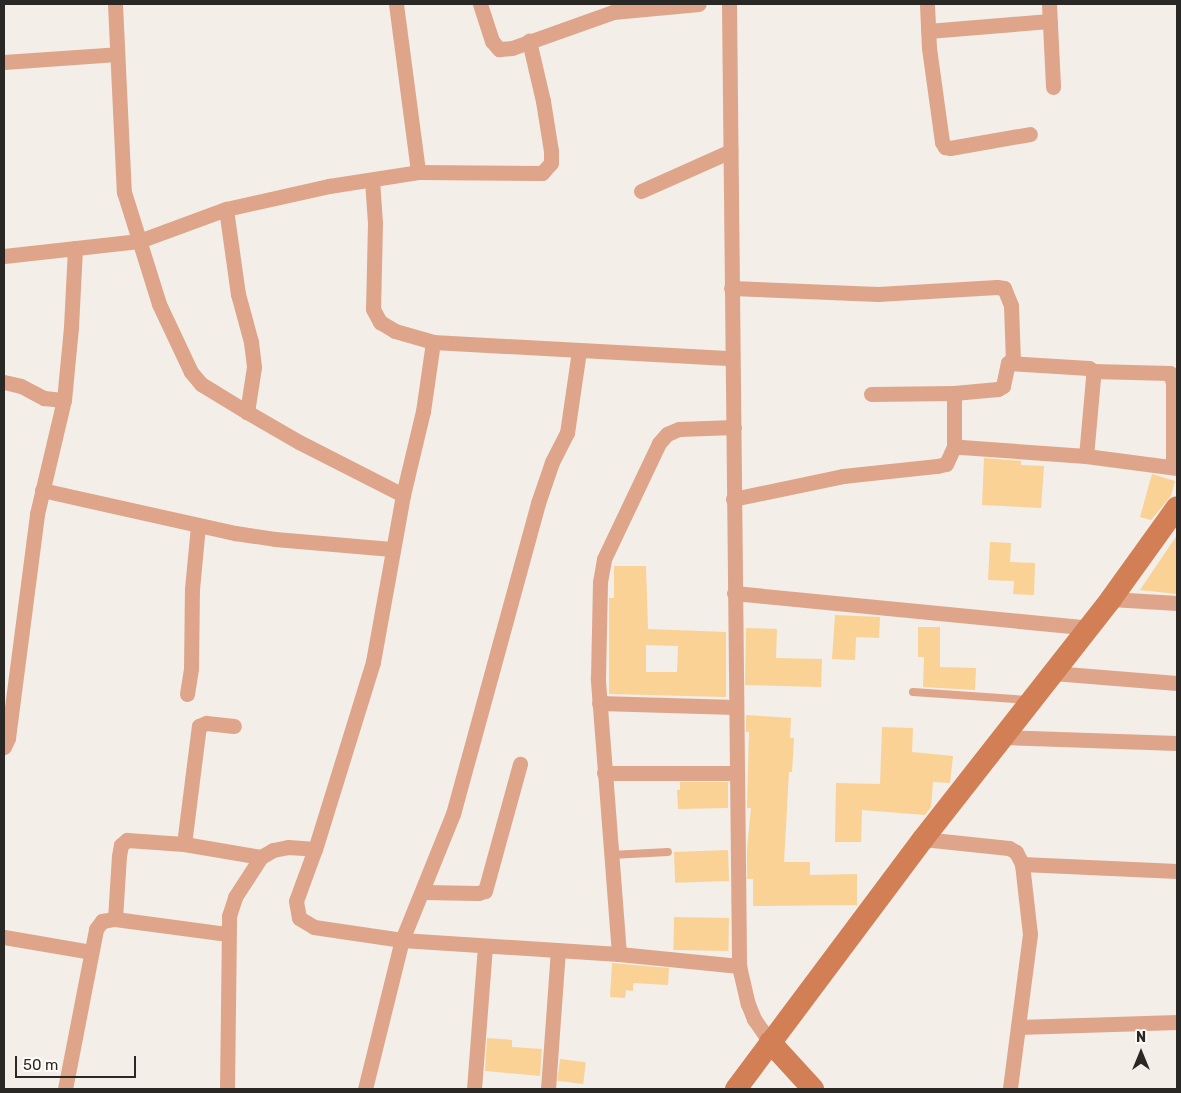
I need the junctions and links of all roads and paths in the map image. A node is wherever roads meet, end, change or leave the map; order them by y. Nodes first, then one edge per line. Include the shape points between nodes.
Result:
1 (115, 4) edge
2 (396, 4) edge
3 (480, 4) edge
4 (699, 4) edge
5 (729, 4) edge
6 (927, 4) edge
7 (1050, 4) edge
8 (1050, 21) junction
9 (928, 31) junction
10 (529, 41) junction
11 (117, 54) junction
12 (4, 62) edge
13 (1054, 87) dead end
14 (1030, 134) dead end
15 (731, 151) junction
16 (418, 172) junction
17 (372, 180) junction
18 (641, 191) dead end
19 (226, 209) junction
20 (139, 241) junction
21 (75, 248) junction
22 (4, 256) edge
23 (731, 288) junction
24 (433, 342) junction
25 (579, 351) junction
26 (732, 358) junction
27 (1013, 362) junction
28 (1092, 371) junction
29 (4, 382) edge
30 (954, 393) junction
31 (871, 394) dead end
32 (64, 400) junction
33 (247, 412) junction
34 (734, 427) junction
35 (954, 447) junction
36 (1086, 456) junction
37 (1175, 468) edge
38 (42, 490) junction
39 (403, 495) junction
40 (734, 499) junction
41 (1177, 507) edge
42 (198, 525) junction
43 (392, 549) junction
44 (734, 593) junction
45 (1111, 599) junction
46 (1177, 603) edge
47 (1089, 628) junction
48 (1053, 673) junction
49 (1177, 683) edge
50 (912, 692) dead end
51 (187, 694) dead end
52 (1032, 700) junction
53 (600, 704) junction
54 (735, 707) junction
55 (234, 726) dead end
56 (1004, 737) junction
57 (1177, 742) edge
58 (4, 747) edge
59 (520, 764) dead end
60 (604, 773) junction
61 (737, 773) junction
62 (923, 839) junction
63 (184, 844) junction
64 (315, 849) junction
65 (668, 852) dead end
66 (610, 855) junction
67 (261, 857) junction
68 (1022, 864) junction
69 (1177, 871) edge
70 (424, 892) junction
71 (115, 919) junction
72 (228, 934) junction
73 (4, 938) edge
74 (402, 940) junction
75 (486, 946) junction
76 (558, 950) junction
77 (92, 952) junction
78 (618, 954) junction
79 (739, 966) junction
80 (1177, 1022) edge
81 (1018, 1027) junction
82 (770, 1042) junction
83 (65, 1089) edge
84 (227, 1089) edge
85 (365, 1089) edge
86 (474, 1089) edge
87 (548, 1089) edge
88 (736, 1089) edge
89 (813, 1089) edge
90 (1010, 1089) edge

1 - 11 street
2 - 16 street
3 - 10 street via 492,41 500,49
4 - 10 street via 613,12
5 - 15 street
6 - 9 street
7 - 8 street
8 - 9 street
8 - 13 street
9 - 14 street via 945,147
10 - 16 street via 549,131 551,163 548,169 532,175
11 - 12 street
11 - 20 street via 124,192
15 - 18 street
15 - 23 street
16 - 17 street
17 - 19 street
17 - 24 street via 375,223 373,309 380,322 395,331
19 - 20 street
19 - 33 street via 238,294 254,367
20 - 21 street
20 - 33 street via 159,304 190,372 201,384
21 - 22 street
21 - 32 street
23 - 26 street
23 - 27 street via 878,294 1004,288 1011,305
24 - 25 street
24 - 39 street via 423,410
25 - 26 street
25 - 70 street via 567,433 547,476 453,814
26 - 34 street
27 - 28 street via 1084,367
27 - 30 street via 1006,366 1002,388
28 - 36 street
28 - 37 street via 1170,373
29 - 32 street via 21,386 44,398
30 - 31 street
30 - 35 street
32 - 38 street
33 - 39 street
34 - 40 street
34 - 53 street via 679,429 667,434 660,443 604,559 600,582
35 - 36 street
35 - 40 street via 946,464 843,476
36 - 37 street
38 - 42 street
38 - 58 street via 8,738
39 - 43 street
40 - 44 street
41 - 45 street
42 - 43 street via 275,539
42 - 51 street
43 - 64 street via 373,662
44 - 47 street
44 - 54 street
45 - 46 street
45 - 47 street
47 - 48 street
48 - 49 street
48 - 52 street
50 - 52 lane
52 - 56 street
53 - 54 street
53 - 60 street
54 - 61 street
55 - 63 street via 206,723 199,726
56 - 57 street
56 - 62 street
59 - 70 street via 485,891
60 - 61 street
60 - 66 street
61 - 79 street
62 - 68 street via 1009,848 1016,852
62 - 82 street
63 - 67 street
63 - 71 street via 127,840 121,845
64 - 67 street via 288,847
64 - 74 street via 296,901 299,918 314,927
65 - 66 lane
66 - 78 street
67 - 72 street via 235,897
68 - 69 street
68 - 81 street via 1030,934
70 - 74 street
71 - 72 street
71 - 77 street via 102,921 96,929
72 - 84 street
73 - 77 street
74 - 75 street
74 - 85 street
75 - 76 street
75 - 86 street
76 - 78 street
76 - 87 street
77 - 83 street
78 - 79 street
79 - 82 street via 754,1019
80 - 81 street
81 - 90 street
82 - 88 street
82 - 89 street

